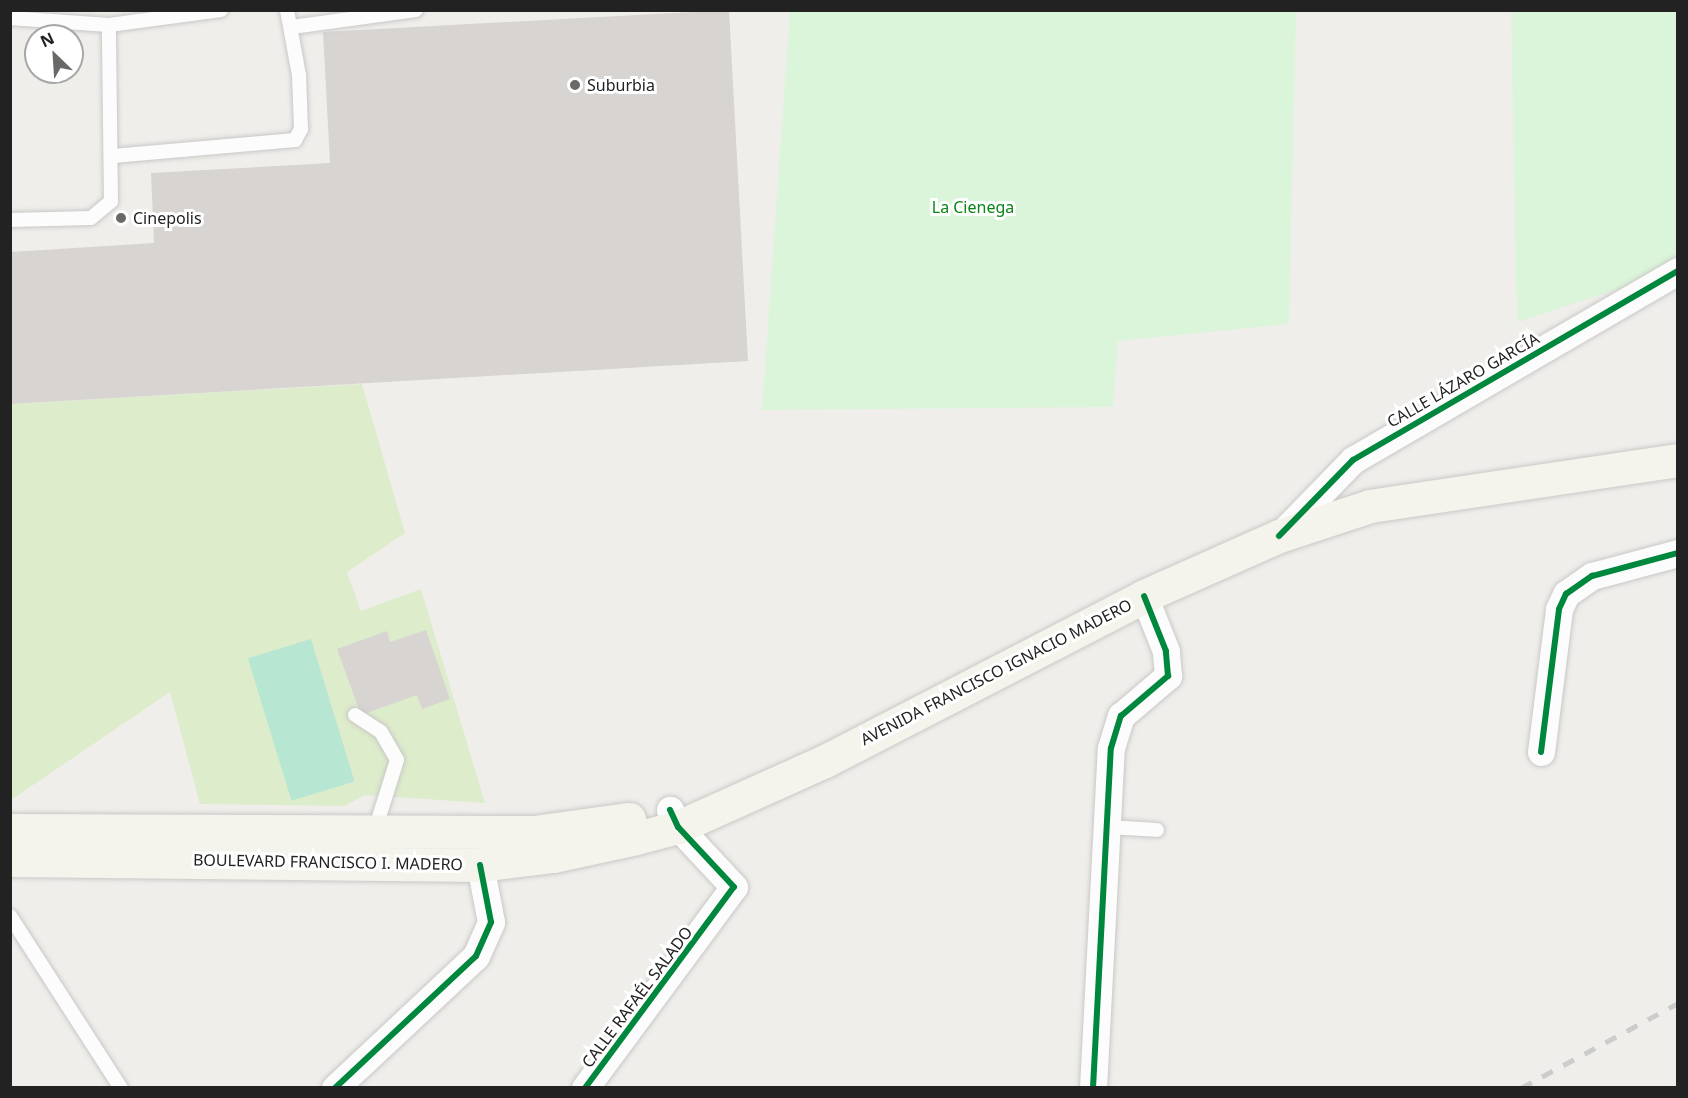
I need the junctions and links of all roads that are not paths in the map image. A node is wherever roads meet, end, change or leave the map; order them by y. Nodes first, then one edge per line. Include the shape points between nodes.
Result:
1 (221, 10) edge
2 (287, 10) edge
3 (416, 10) edge
4 (34, 15) edge
5 (10, 18) edge
6 (109, 26) junction
7 (292, 27) junction
8 (113, 156) junction
9 (10, 220) edge
10 (1677, 271) edge
11 (1677, 460) edge
12 (1279, 536) junction
13 (1677, 553) edge
14 (1144, 596) junction
15 (355, 715) dead end
16 (1541, 752) dead end
17 (684, 816) junction
18 (1107, 827) junction
19 (10, 830) edge
20 (1156, 830) dead end
21 (373, 835) junction
22 (10, 860) edge
23 (480, 865) junction
24 (10, 916) edge
25 (121, 1088) edge
26 (335, 1088) edge
27 (585, 1088) edge
28 (1093, 1088) edge

1 - 6 lane
2 - 7 lane
3 - 7 lane
4 - 5 lane
4 - 6 lane
6 - 8 lane
7 - 8 lane via 301,129 295,140
8 - 9 lane via 111,201 103,212 91,218
10 - 12 street, CALLE LÁZARO GARCÍA via 1353,460
11 - 12 main road, AVENIDA FRANCISCO IGNACIO MADERO via 1370,506
12 - 14 main road, AVENIDA FRANCISCO IGNACIO MADERO
13 - 16 street via 1592,576 1566,594 1559,609
14 - 17 main road, AVENIDA FRANCISCO IGNACIO MADERO via 825,761
14 - 18 street via 1166,651 1168,676 1121,716 1111,748
15 - 21 lane via 381,732 397,760
17 - 21 main road, BOULEVARD FRANCISCO I. MADERO via 534,832
17 - 23 main road, BOULEVARD FRANCISCO I. MADERO via 553,856
17 - 27 street, CALLE RAFAÉL SALADO via 734,887
18 - 20 lane
18 - 28 street
19 - 21 main road, BOULEVARD FRANCISCO I. MADERO
22 - 23 main road, BOULEVARD FRANCISCO I. MADERO
23 - 26 street via 491,922 476,956
24 - 25 lane

